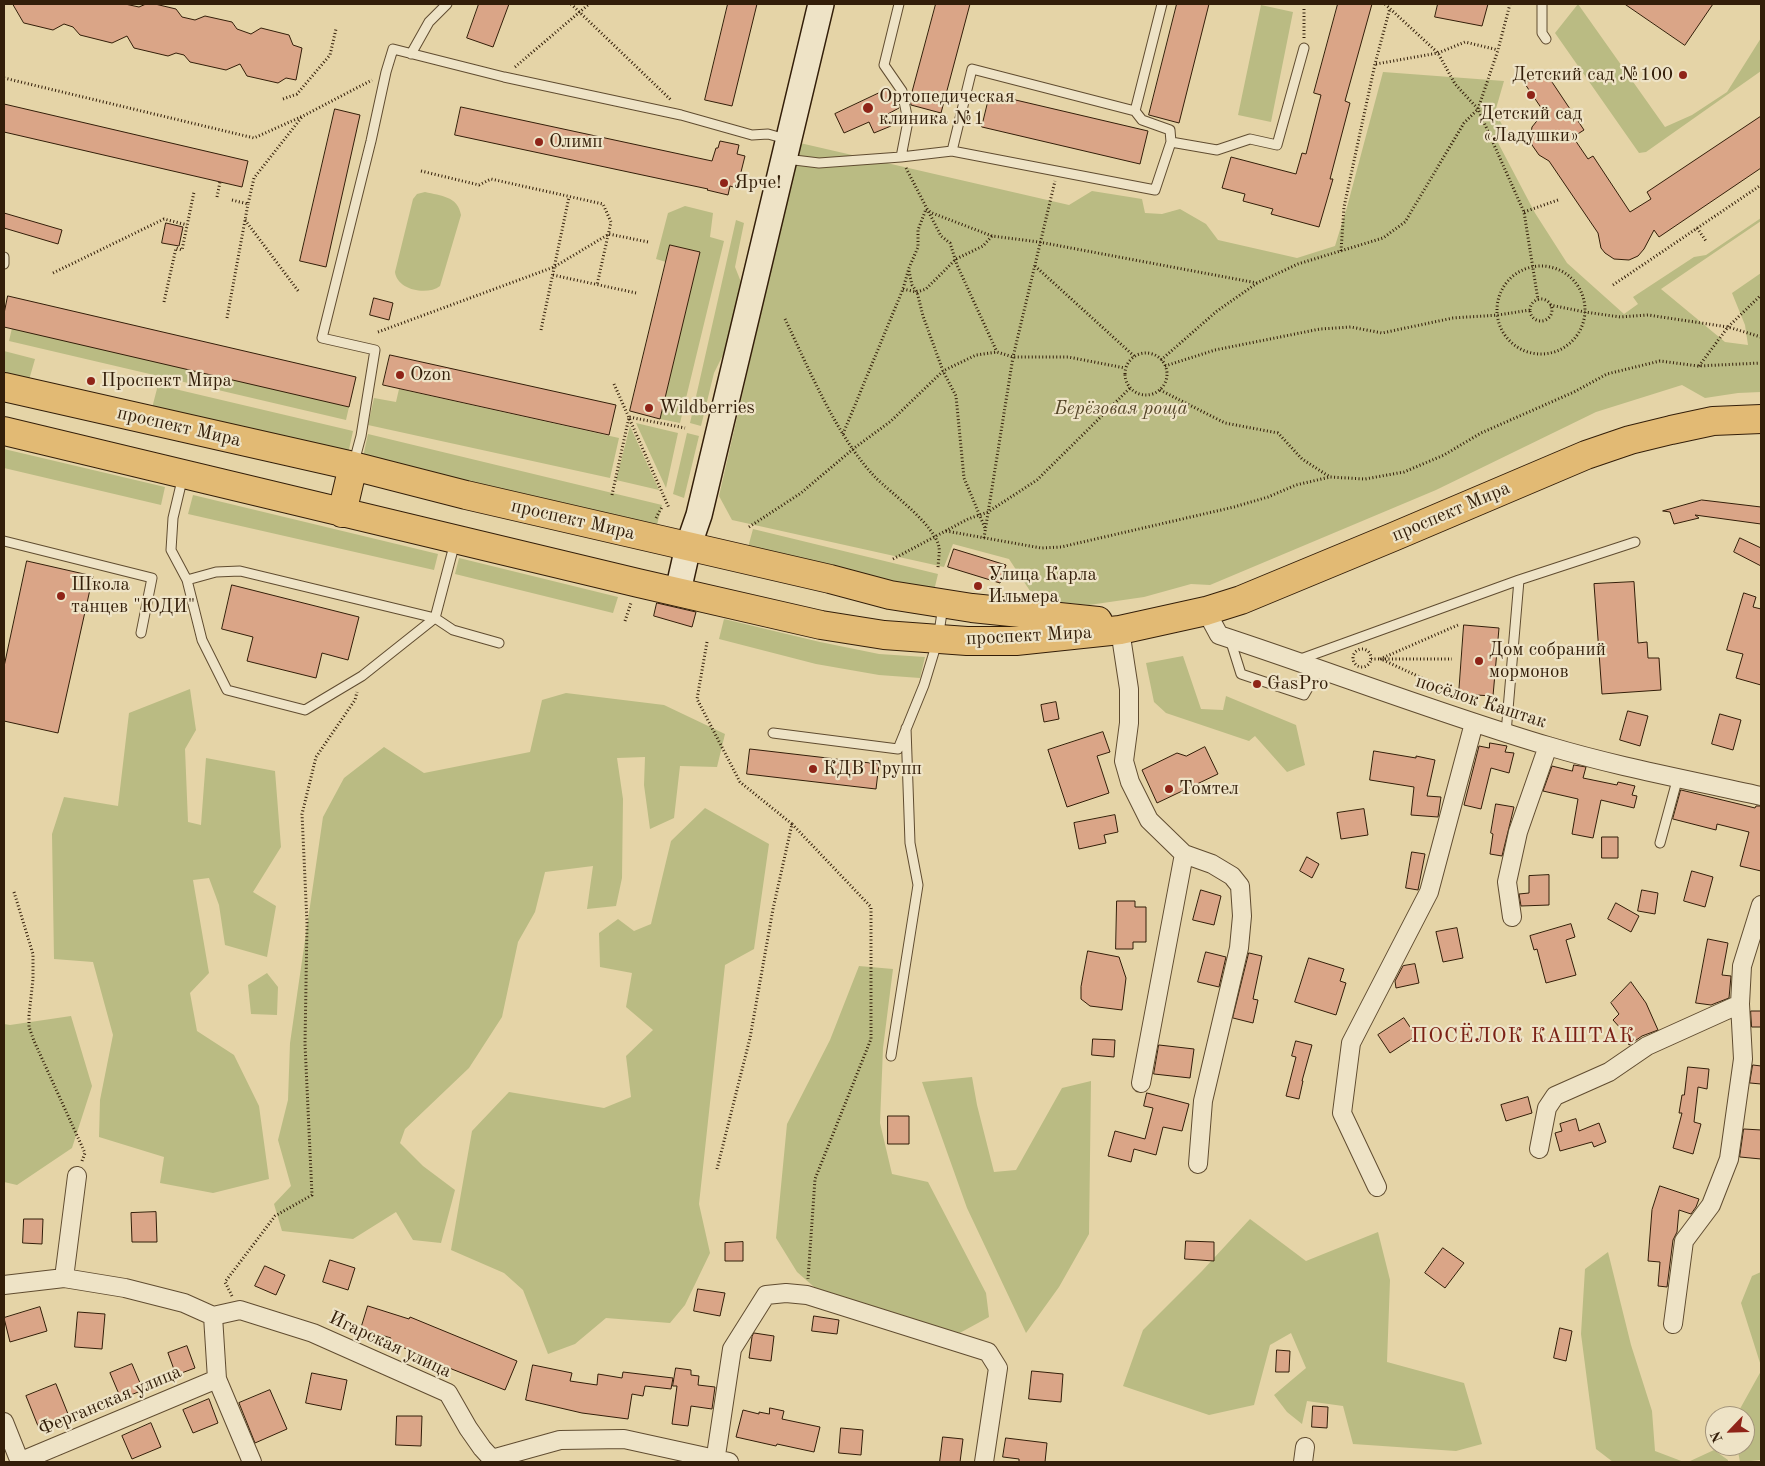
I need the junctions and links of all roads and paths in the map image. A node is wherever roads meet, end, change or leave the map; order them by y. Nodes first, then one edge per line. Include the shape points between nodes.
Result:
1 (446, 4) edge
2 (571, 4) edge
3 (582, 4) edge
4 (589, 4) edge
5 (821, 4) edge
6 (900, 4) edge
7 (1162, 4) edge
8 (1385, 4) edge
9 (1510, 4) edge
10 (1542, 4) edge
11 (1390, 7) junction
12 (1304, 8) dead end
13 (578, 11) junction
14 (336, 29) dead end
15 (1546, 39) dead end
16 (1304, 48) joint
17 (1498, 50) junction
18 (411, 54) junction
19 (1438, 54) junction
20 (1375, 64) junction
21 (386, 72) junction
22 (504, 76) junction
23 (4, 78) edge
24 (283, 99) dead end
25 (675, 105) dead end
26 (1478, 109) junction
27 (1135, 111) junction
28 (302, 116) junction
29 (1171, 142) junction
30 (786, 149) junction
31 (952, 151) junction
32 (901, 157) junction
33 (422, 171) dead end
34 (1058, 171) junction
35 (220, 182) dead end
36 (1761, 185) edge
37 (194, 192) dead end
38 (217, 197) dead end
39 (569, 197) junction
40 (232, 200) dead end
41 (1558, 200) dead end
42 (248, 204) junction
43 (926, 209) junction
44 (1524, 212) junction
45 (245, 219) junction
46 (187, 225) junction
47 (1697, 228) junction
48 (609, 234) junction
49 (992, 236) junction
50 (1706, 241) dead end
51 (648, 242) dead end
52 (1039, 242) junction
53 (1341, 252) junction
54 (4, 256) edge
55 (956, 259) junction
56 (4, 264) edge
57 (1035, 265) junction
58 (554, 267) junction
59 (1533, 267) junction
60 (909, 268) junction
61 (53, 273) dead end
62 (553, 275) junction
63 (1258, 283) junction
64 (597, 285) junction
65 (1613, 285) dead end
66 (903, 289) junction
67 (299, 292) dead end
68 (917, 292) junction
69 (636, 293) dead end
70 (1761, 295) edge
71 (1538, 300) junction
72 (164, 302) dead end
73 (1550, 305) junction
74 (1530, 310) junction
75 (1585, 312) junction
76 (1498, 315) junction
77 (226, 318) dead end
78 (784, 319) dead end
79 (1728, 327) junction
80 (541, 330) dead end
81 (378, 332) dead end
82 (1761, 337) edge
83 (997, 352) junction
84 (1134, 356) junction
85 (1012, 357) junction
86 (1161, 360) junction
87 (1761, 363) edge
88 (1165, 366) junction
89 (1698, 366) junction
90 (1125, 368) junction
91 (943, 371) junction
92 (614, 384) dead end
93 (4, 387) edge
94 (1130, 388) junction
95 (1160, 390) junction
96 (630, 416) junction
97 (1761, 419) edge
98 (685, 428) dead end
99 (4, 432) edge
100 (843, 434) junction
101 (853, 449) junction
102 (353, 466) junction
103 (183, 474) junction
104 (1330, 477) junction
105 (612, 495) dead end
106 (662, 507) dead end
107 (669, 508) dead end
108 (342, 512) junction
109 (988, 512) junction
110 (980, 514) junction
111 (653, 524) dead end
112 (749, 527) dead end
113 (985, 528) junction
114 (946, 530) junction
115 (935, 536) junction
116 (984, 538) junction
117 (455, 539) junction
118 (4, 541) edge
119 (1635, 542) dead end
120 (688, 547) junction
121 (893, 559) dead end
122 (938, 569) dead end
123 (187, 580) junction
124 (1519, 580) junction
125 (678, 592) junction
126 (944, 604) junction
127 (1206, 612) junction
128 (435, 618) junction
129 (1147, 625) junction
130 (1458, 626) dead end
131 (1120, 630) junction
132 (141, 633) dead end
133 (938, 639) junction
134 (1230, 639) junction
135 (707, 642) dead end
136 (499, 643) dead end
137 (1371, 659) junction
138 (1380, 659) junction
139 (1452, 660) dead end
140 (1296, 661) junction
141 (1319, 669) junction
142 (362, 676) junction
143 (1452, 692) dead end
144 (1474, 723) junction
145 (906, 728) junction
146 (773, 733) dead end
147 (1506, 733) junction
148 (1548, 746) junction
149 (1678, 777) junction
150 (1761, 796) edge
151 (792, 824) junction
152 (1660, 843) dead end
153 (1184, 854) junction
154 (14, 892) dead end
155 (1761, 905) edge
156 (1512, 917) dead end
157 (1740, 1004) junction
158 (891, 1056) dead end
159 (1141, 1083) dead end
160 (1539, 1149) dead end
161 (1198, 1164) dead end
162 (717, 1169) dead end
163 (77, 1176) joint
164 (1377, 1187) dead end
165 (64, 1278) junction
166 (4, 1286) edge
167 (807, 1295) junction
168 (240, 1310) junction
169 (213, 1316) junction
170 (1673, 1324) dead end
171 (217, 1379) junction
172 (4, 1422) edge
173 (490, 1461) edge
174 (720, 1461) edge
175 (20, 1462) edge
176 (252, 1462) edge
177 (984, 1462) edge

1 - 18 lane via 429,22
2 - 13 path
3 - 13 path
4 - 13 path
5 - 30 street
6 - 32 lane via 884,65 902,91 908,121
7 - 27 lane
8 - 11 path
9 - 17 path
10 - 15 lane via 1542,33
11 - 19 path
11 - 20 path
12 - 16 path
13 - 22 path
13 - 25 path
14 - 24 path via 330,55 297,94
16 - 29 lane via 1277,145 1250,140 1217,150
17 - 19 path via 1465,42
17 - 26 path
18 - 21 lane via 394,49
18 - 22 lane
19 - 20 path
19 - 26 path via 1455,84
20 - 53 path via 1344,207
21 - 28 path
21 - 102 lane via 322,338 375,350
22 - 30 lane via 681,115 752,135 768,134
23 - 28 path via 254,138
26 - 44 path
26 - 53 path via 1464,123 1405,222 1383,238
27 - 29 lane via 1142,120 1170,130
27 - 31 lane via 972,69
28 - 42 path via 254,178
29 - 34 lane via 1155,190
30 - 32 lane via 819,164
30 - 120 street via 699,515
31 - 32 lane
31 - 34 lane
32 - 43 path
33 - 39 path via 479,185 491,179
34 - 52 path
35 - 38 path
36 - 47 path
37 - 46 path
39 - 48 path via 603,204 611,222
39 - 58 path
40 - 42 path
41 - 44 path
42 - 45 path
43 - 49 path
43 - 55 path via 941,236 950,243
43 - 60 path via 918,230 918,247
44 - 59 path
45 - 67 path
45 - 77 path
46 - 61 path via 164,219
46 - 72 path via 182,250 176,248
47 - 50 path
47 - 65 path
48 - 51 path
48 - 58 path
48 - 64 path
49 - 52 path
49 - 55 path via 983,246
52 - 57 path
52 - 63 path
53 - 63 path via 1298,264
54 - 56 lane
55 - 68 path via 926,289
55 - 83 path
57 - 84 path
57 - 85 path
58 - 62 path
58 - 81 path
59 - 71 path
59 - 75 path via 1554,268 1572,279 1581,291
59 - 76 path via 1508,281 1499,300
60 - 66 path
60 - 68 path via 912,285
62 - 64 path
62 - 80 path
63 - 86 path
64 - 69 path
66 - 68 path
66 - 100 path
68 - 91 path
70 - 79 path
71 - 73 path via 1545,300
71 - 74 path via 1532,303
73 - 74 path via 1551,315 1546,320 1535,319
73 - 75 path
74 - 76 path
75 - 76 path via 1582,327 1574,340 1547,354 1524,350 1511,342 1502,330
75 - 79 path via 1626,317 1648,315
76 - 88 path via 1453,318 1382,333 1351,327 1320,329 1215,350
78 - 100 path
79 - 82 path
79 - 89 path
83 - 85 path
83 - 91 path via 976,356
84 - 86 path via 1148,353
84 - 90 path
85 - 90 path via 1068,357
85 - 109 path
86 - 88 path
87 - 89 path
88 - 95 path via 1166,380
89 - 104 path via 1660,361 1607,374 1404,472 1365,479
90 - 94 path via 1124,375
91 - 101 path via 891,421
91 - 110 path via 956,396 964,478
92 - 96 path
93 - 102 main road, проспект Мира
94 - 95 path via 1143,395
94 - 109 path via 1037,480
95 - 104 path via 1225,423 1278,433 1302,459
96 - 98 path
96 - 105 path
96 - 107 path
97 - 127 main road, проспект Мира via 1713,421 1630,440 1586,455
99 - 103 main road, проспект Мира
100 - 101 path
101 - 112 path via 801,492
101 - 115 path via 876,478
102 - 108 main road
102 - 120 main road, проспект Мира via 466,496
103 - 108 main road, проспект Мира
103 - 123 lane via 173,518 171,550
104 - 116 path via 1296,484 1234,507 1062,547 1041,548
106 - 111 path
108 - 117 main road, проспект Мира
109 - 110 path
109 - 113 path
110 - 113 path
110 - 114 path
113 - 116 path
114 - 115 path
114 - 116 path
115 - 121 path
115 - 122 path via 939,548
117 - 125 main road, проспект Мира
117 - 128 lane
118 - 132 lane via 152,578
119 - 124 lane
120 - 125 street
120 - 126 main road, проспект Мира via 890,595
123 - 128 lane via 216,572 240,571
123 - 142 lane via 202,640 226,690 305,710
124 - 140 lane
124 - 147 lane
125 - 133 main road, проспект Мира via 821,625
126 - 129 main road, проспект Мира
126 - 133 lane
127 - 129 main road, проспект Мира
127 - 134 street, посёлок Каштак via 1219,635
128 - 136 lane via 453,630
128 - 142 lane
129 - 131 main road, проспект Мира
130 - 138 path
131 - 133 main road, проспект Мира via 1016,641
131 - 153 street via 1129,689 1124,761 1130,782 1149,820
133 - 145 lane
134 - 140 street, посёлок Каштак
134 - 141 lane via 1241,674 1304,695
135 - 151 path via 698,699 740,782
137 - 137 path via 1369,664 1361,667 1353,659 1355,653 1363,649 1370,653
137 - 138 path
138 - 139 path
138 - 143 path
140 - 141 street, посёлок Каштак
141 - 144 street, посёлок Каштак
142 - 168 path via 355,700 316,757 302,814 307,923 305,1044 312,1195 275,1216 225,1282
144 - 147 street, посёлок Каштак
144 - 164 street via 1429,892 1351,1043 1342,1112
145 - 146 lane via 898,749
145 - 158 lane via 910,843 918,885
147 - 148 street, посёлок Каштак
148 - 149 street, посёлок Каштак via 1619,766
148 - 156 street via 1518,832 1507,882
149 - 150 street, посёлок Каштак
149 - 152 lane
151 - 162 path via 750,1038
151 - 167 path via 871,907 871,1038 815,1179
153 - 159 street
153 - 161 street via 1212,864 1232,876 1240,886 1242,916 1239,948 1202,1101
154 - 163 path via 32,954 29,1027 85,1153
155 - 157 street via 1742,966
157 - 160 street via 1647,1046 1609,1072 1555,1096 1547,1108
157 - 170 street via 1743,1059 1729,1159 1711,1206 1684,1241
163 - 165 street
165 - 166 street
165 - 169 street via 150,1294 184,1303
167 - 174 street via 766,1294 732,1350
167 - 177 street via 988,1352 998,1368
168 - 169 street
168 - 173 street, Игарская улица via 313,1333 448,1393
169 - 171 street
171 - 175 street, Ферганская улица
171 - 176 street
172 - 175 street
173 - 174 street, Игарская улица via 560,1440 624,1439

